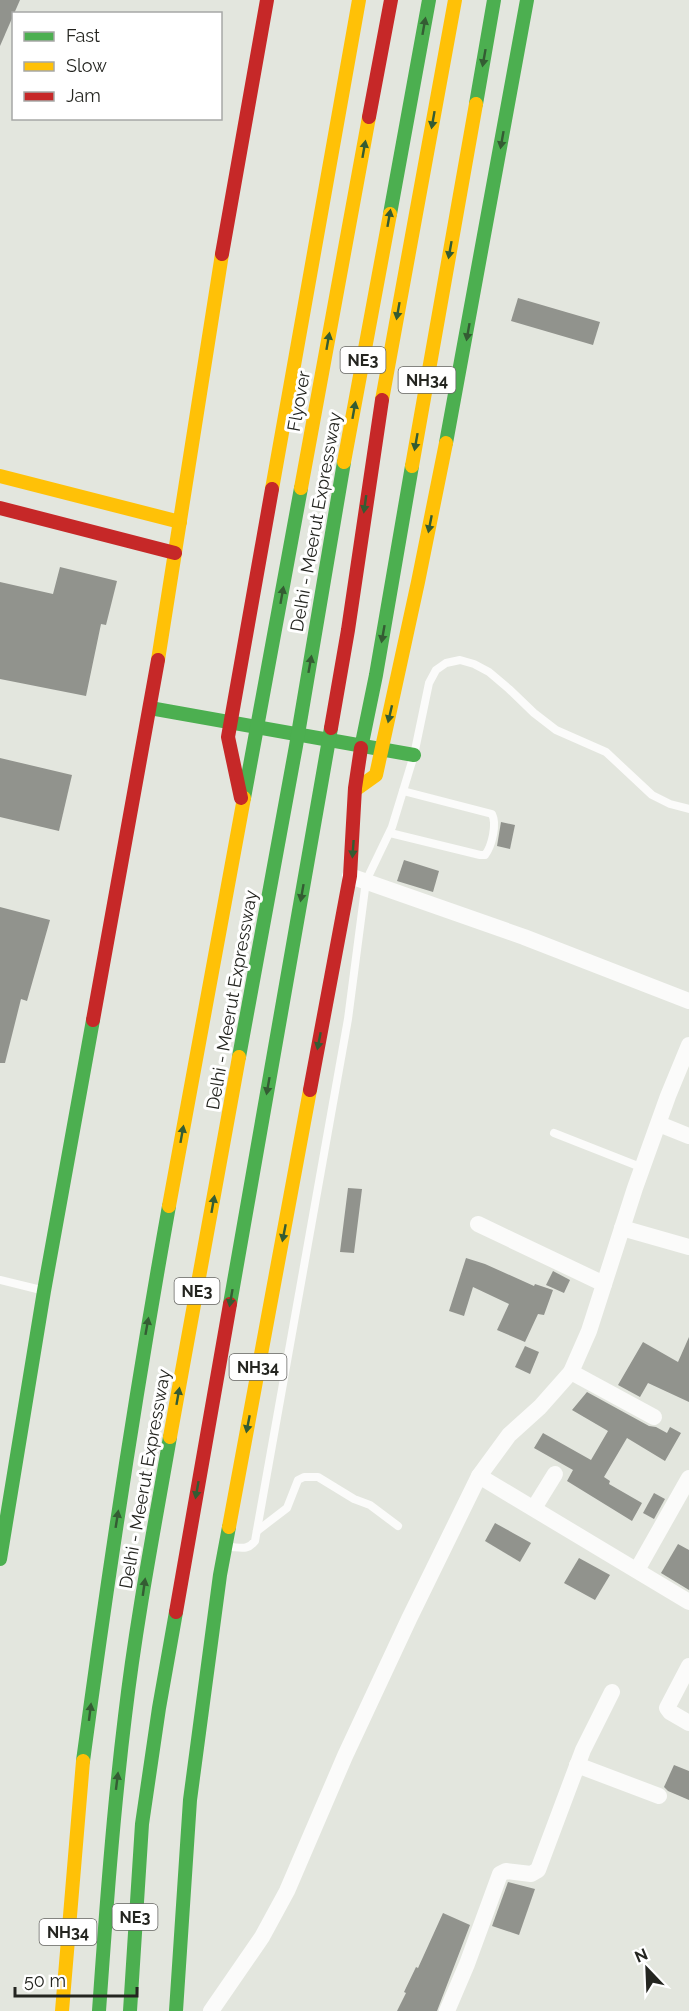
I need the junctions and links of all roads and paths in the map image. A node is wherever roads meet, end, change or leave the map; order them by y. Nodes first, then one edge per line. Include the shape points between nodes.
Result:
1 (267, 0) edge
2 (359, 0) edge
3 (391, 0) edge
4 (429, 0) edge
5 (455, 0) edge
6 (494, 0) edge
7 (527, 0) edge
8 (0, 476) edge
9 (0, 508) edge
10 (180, 522) junction
11 (175, 553) junction
12 (150, 708) junction
13 (414, 755) junction
14 (355, 790) junction
15 (403, 791) junction
16 (243, 808) junction
17 (689, 809) edge
18 (390, 833) junction
19 (350, 876) junction
20 (366, 881) junction
21 (689, 1001) edge
22 (689, 1045) edge
23 (658, 1124) junction
24 (554, 1133) dead end
25 (689, 1136) edge
26 (643, 1168) junction
27 (478, 1224) dead end
28 (622, 1228) junction
29 (689, 1247) edge
30 (0, 1280) edge
31 (604, 1284) junction
32 (44, 1291) junction
33 (571, 1372) junction
34 (654, 1417) dead end
35 (555, 1474) dead end
36 (479, 1476) junction
37 (689, 1478) edge
38 (534, 1508) junction
39 (398, 1526) dead end
40 (257, 1531) junction
41 (225, 1546) junction
42 (0, 1559) edge
43 (637, 1570) junction
44 (689, 1602) edge
45 (689, 1666) edge
46 (612, 1692) dead end
47 (689, 1723) edge
48 (577, 1765) junction
49 (659, 1796) dead end
50 (74, 1853) junction
51 (182, 1947) junction
52 (52, 1966) dead end
53 (215, 2010) edge
54 (62, 2011) edge
55 (99, 2011) edge
56 (130, 2011) edge
57 (176, 2011) edge
58 (186, 2011) edge
59 (447, 2011) edge

1 - 10 main road via 232,184
2 - 16 main road via 228,737
16 -> 3 main road, Flyover / NH34
55 -> 4 main road, Delhi - Meerut Expressway / NE3 via 111,1839 146,1571
5 -> 56 main road, NE3 via 375,439 348,630 152,1755 141,1824
6 -> 14 main road, NH34
7 -> 14 main road via 465,351 417,591 376,775
8 - 10 main road
9 - 11 main road
10 - 11 main road
11 - 12 main road
12 - 13 main road
12 - 32 main road
13 - 15 lane
13 - 17 lane via 429,683 436,670 460,660 489,672 556,730 606,752 652,795
14 -> 19 main road, NH34
15 - 18 lane
15 - 18 lane via 492,814 489,850 480,855
50 -> 16 main road, NH34 via 103,1613 142,1355
18 - 20 lane
19 - 20 street
19 -> 41 main road, NH34
20 - 21 street
20 - 40 lane via 345,1037
22 - 23 street
23 - 25 street
23 - 26 street
24 - 26 lane
26 - 28 street
27 - 31 street
28 - 29 street
28 - 31 street
30 - 32 lane
31 - 33 street
32 - 42 main road
33 - 34 street
33 - 36 street via 509,1435
35 - 38 street
36 - 38 street
36 - 53 street via 345,1756 287,1891
37 - 43 street
38 - 43 street
39 - 40 lane via 370,1505 318,1477 304,1477 298,1480 287,1508
40 - 41 lane via 255,1541 246,1549
41 - 51 main road, NH34 via 190,1800
43 - 44 street
45 - 47 street via 667,1708
46 - 48 street
48 - 49 street
48 - 59 street via 538,1870 531,1875 502,1871 498,1876
50 - 52 main road
50 - 54 main road, NH34
51 - 57 main road
51 - 58 main road, NH34

